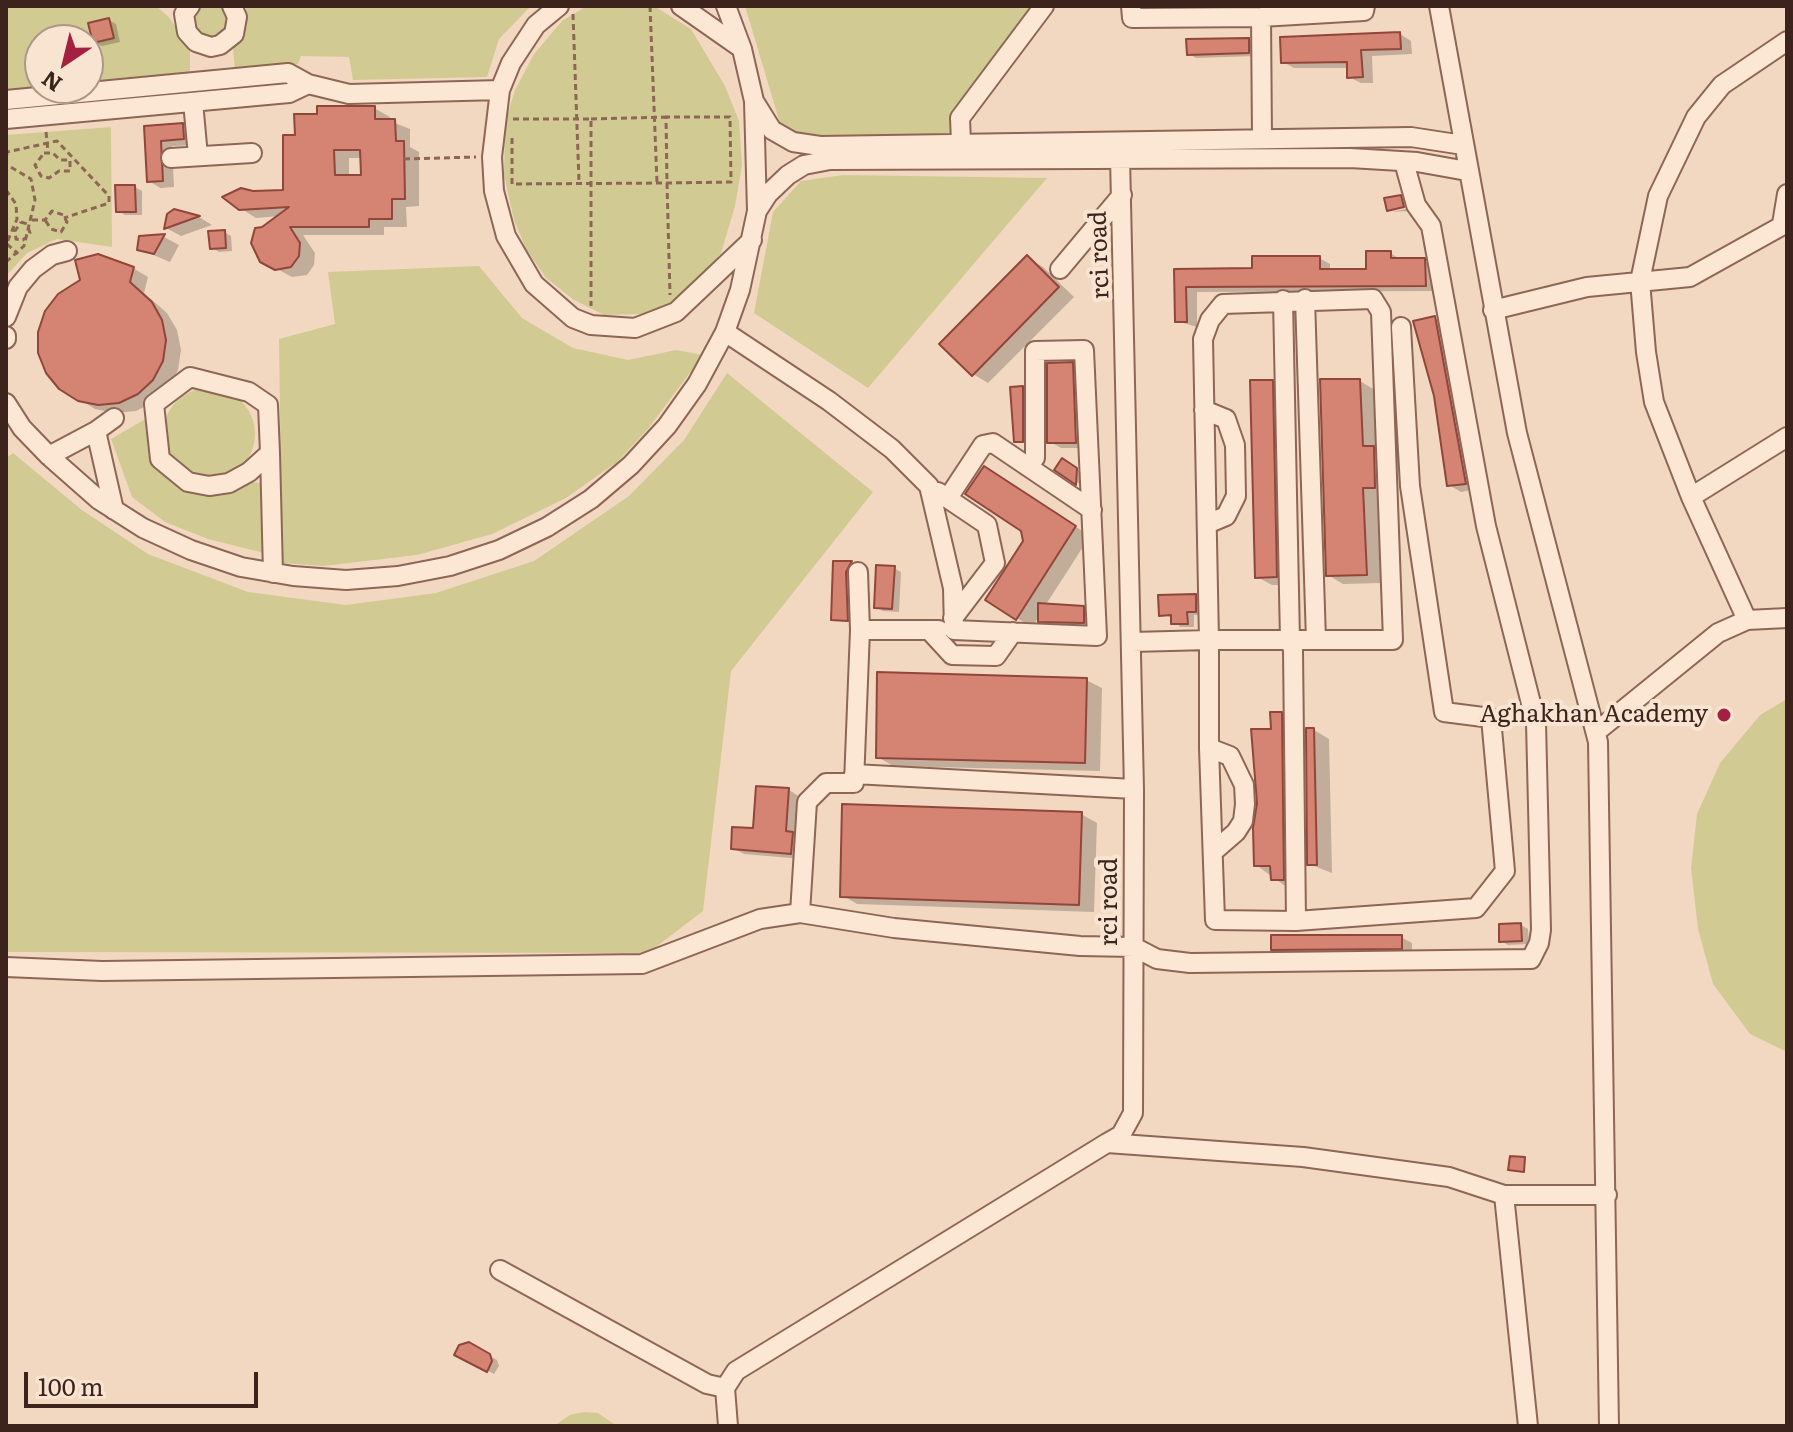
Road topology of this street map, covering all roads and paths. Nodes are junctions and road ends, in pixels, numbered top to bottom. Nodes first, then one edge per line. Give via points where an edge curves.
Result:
1 (232, 6) edge
2 (559, 6) edge
3 (572, 6) edge
4 (650, 6) edge
5 (681, 6) edge
6 (726, 6) edge
7 (1044, 6) edge
8 (1131, 6) edge
9 (1365, 6) edge
10 (1439, 6) edge
11 (183, 9) edge
12 (1261, 17) junction
13 (1787, 41) edge
14 (211, 46) junction
15 (742, 49) junction
16 (214, 80) junction
17 (308, 84) junction
18 (500, 90) junction
19 (6, 100) edge
20 (754, 101) junction
21 (193, 102) junction
22 (655, 117) junction
23 (666, 117) junction
24 (6, 119) edge
25 (576, 119) junction
26 (591, 119) junction
27 (1262, 138) junction
28 (961, 142) junction
29 (47, 143) junction
30 (1463, 145) junction
31 (48, 152) junction
32 (252, 153) dead end
33 (198, 156) junction
34 (492, 157) junction
35 (1120, 157) junction
36 (171, 158) dead end
37 (404, 159) dead end
38 (1410, 162) junction
39 (7, 165) edge
40 (1467, 171) junction
41 (579, 183) junction
42 (592, 183) junction
43 (657, 183) junction
44 (667, 183) junction
45 (6, 190) edge
46 (1787, 194) edge
47 (1122, 195) junction
48 (757, 211) junction
49 (64, 218) junction
50 (32, 220) junction
51 (45, 220) junction
52 (1785, 223) edge
53 (15, 231) junction
54 (30, 233) junction
55 (752, 240) junction
56 (6, 244) edge
57 (67, 251) dead end
58 (18, 254) junction
59 (6, 262) edge
60 (1060, 269) dead end
61 (1640, 281) junction
62 (1305, 299) junction
63 (1283, 300) junction
64 (1493, 310) junction
65 (670, 315) junction
66 (6, 317) edge
67 (591, 325) junction
68 (1401, 327) dead end
69 (725, 332) junction
70 (6, 403) edge
71 (1204, 410) junction
72 (114, 418) dead end
73 (22, 428) junction
74 (96, 431) junction
75 (1787, 437) edge
76 (6, 441) edge
77 (270, 453) junction
78 (49, 456) junction
79 (1027, 466) junction
80 (929, 486) junction
81 (1691, 497) junction
82 (948, 498) junction
83 (114, 510) junction
84 (1092, 510) junction
85 (1207, 524) junction
86 (858, 572) dead end
87 (273, 573) junction
88 (1787, 618) edge
89 (1747, 620) junction
90 (953, 624) junction
91 (860, 630) junction
92 (929, 630) junction
93 (1013, 632) junction
94 (1097, 636) junction
95 (1132, 639) junction
96 (1209, 640) junction
97 (1290, 640) junction
98 (1316, 640) junction
99 (1596, 732) junction
100 (1209, 748) junction
101 (854, 774) junction
102 (1134, 789) junction
103 (1213, 852) junction
104 (800, 913) junction
105 (1296, 921) junction
106 (1134, 947) junction
107 (6, 967) edge
108 (1107, 1143) junction
109 (1504, 1195) junction
110 (1607, 1195) junction
111 (500, 1270) dead end
112 (725, 1388) junction
113 (728, 1426) edge
114 (1528, 1426) edge
115 (1609, 1426) edge

1 - 14 street via 234,34
2 - 18 street via 536,25
3 - 25 path
4 - 22 path
5 - 15 street
6 - 15 street
7 - 28 street via 960,118
8 - 12 street via 1132,18
9 - 12 street via 1364,11
10 - 30 street
11 - 14 street via 187,32
12 - 27 street
13 - 61 street via 1722,85 1696,117 1658,196
14 - 16 street
15 - 20 street
16 - 17 street via 288,73
16 - 19 street
17 - 18 street via 349,94
17 - 21 street via 289,93
18 - 34 street
20 - 28 street via 772,130 793,142
20 - 48 street
21 - 24 street
21 - 33 street
22 - 23 path
22 - 26 path
22 - 43 path
23 - 44 path
23 - 44 path via 730,117 731,182
25 - 26 path
25 - 41 path
25 - 41 path via 513,119 512,184
26 - 42 path
27 - 28 street
27 - 30 street via 1411,137
29 - 31 path
29 - 39 path via 7,152
29 - 49 path via 57,141 109,196 109,203
30 - 40 street
31 - 31 path via 70,160 70,171 41,176 35,161
32 - 33 street
33 - 36 street
34 - 37 path
34 - 67 street via 506,236 525,270 573,318
35 - 38 street
35 - 47 street, rci road
35 - 48 street via 830,160 804,165 788,175
38 - 40 street
38 - 106 street via 1416,205 1431,226 1486,526 1536,723 1539,943 1531,959 1513,962 1190,963 1157,959
39 - 50 path via 34,185
40 - 64 street
41 - 42 path
42 - 43 path
42 - 67 path
43 - 44 path
44 - 65 path
45 - 53 path via 16,204
46 - 52 street
47 - 60 street
47 - 95 street, rci road
48 - 55 street
49 - 51 path via 52,211
49 - 51 path via 61,232
50 - 51 path
50 - 54 path
52 - 61 street via 1690,277
53 - 54 path via 16,239 23,240
53 - 54 path via 21,222
53 - 56 path
54 - 58 path
55 - 65 street
55 - 69 street
56 - 58 path
57 - 66 street via 33,269 18,287
58 - 59 path
61 - 64 street via 1587,287
61 - 81 street via 1654,402
62 - 63 street
62 - 98 street
62 - 98 street via 1373,299 1381,312 1393,640
63 - 71 street via 1223,304 1210,320 1203,339
63 - 97 street
64 - 99 street via 1517,433
65 - 67 street via 635,328
68 - 105 street via 1410,486 1444,712 1491,718 1505,871 1476,908
69 - 80 street via 829,401 892,449
69 - 87 street via 697,384 658,436 591,499 547,527 499,550 398,576 346,580
70 - 73 street
71 - 85 street
71 - 85 street via 1226,419 1235,445 1236,496 1226,516
72 - 74 street
73 - 76 street
73 - 78 street
74 - 78 street
74 - 83 street
75 - 81 street
77 - 77 street via 268,405 249,392 190,377 154,404 160,459 188,482 229,483
77 - 87 street
78 - 83 street
79 - 82 street via 993,443 983,445
79 - 84 street
79 - 84 street via 1035,458 1035,351 1084,350
80 - 82 street
80 - 90 street via 953,588
81 - 89 street
82 - 90 street via 987,525 995,563
83 - 87 street via 191,550
84 - 94 street
85 - 96 street
86 - 91 street
88 - 89 street
89 - 99 street via 1718,633
90 - 92 street
90 - 93 street
91 - 92 street
91 - 101 street
92 - 93 street via 952,655 996,656
93 - 94 street
94 - 95 street
95 - 96 street
95 - 102 street, rci road
96 - 97 street
96 - 100 street
97 - 98 street
97 - 105 street
99 - 110 street
100 - 103 street
100 - 103 street via 1230,756 1244,785 1245,804 1236,832
101 - 102 street
101 - 104 street via 854,783 826,783 807,802
102 - 106 street, rci road
103 - 105 street via 1215,920
104 - 106 street via 910,929
104 - 107 street via 760,919 642,964 102,971
106 - 108 street, rci road via 1133,1113 1121,1135
108 - 109 street via 1303,1157 1449,1177
108 - 112 street, rci road via 736,1371
109 - 110 street
109 - 114 street
110 - 115 street
111 - 112 street via 707,1384
112 - 113 street

